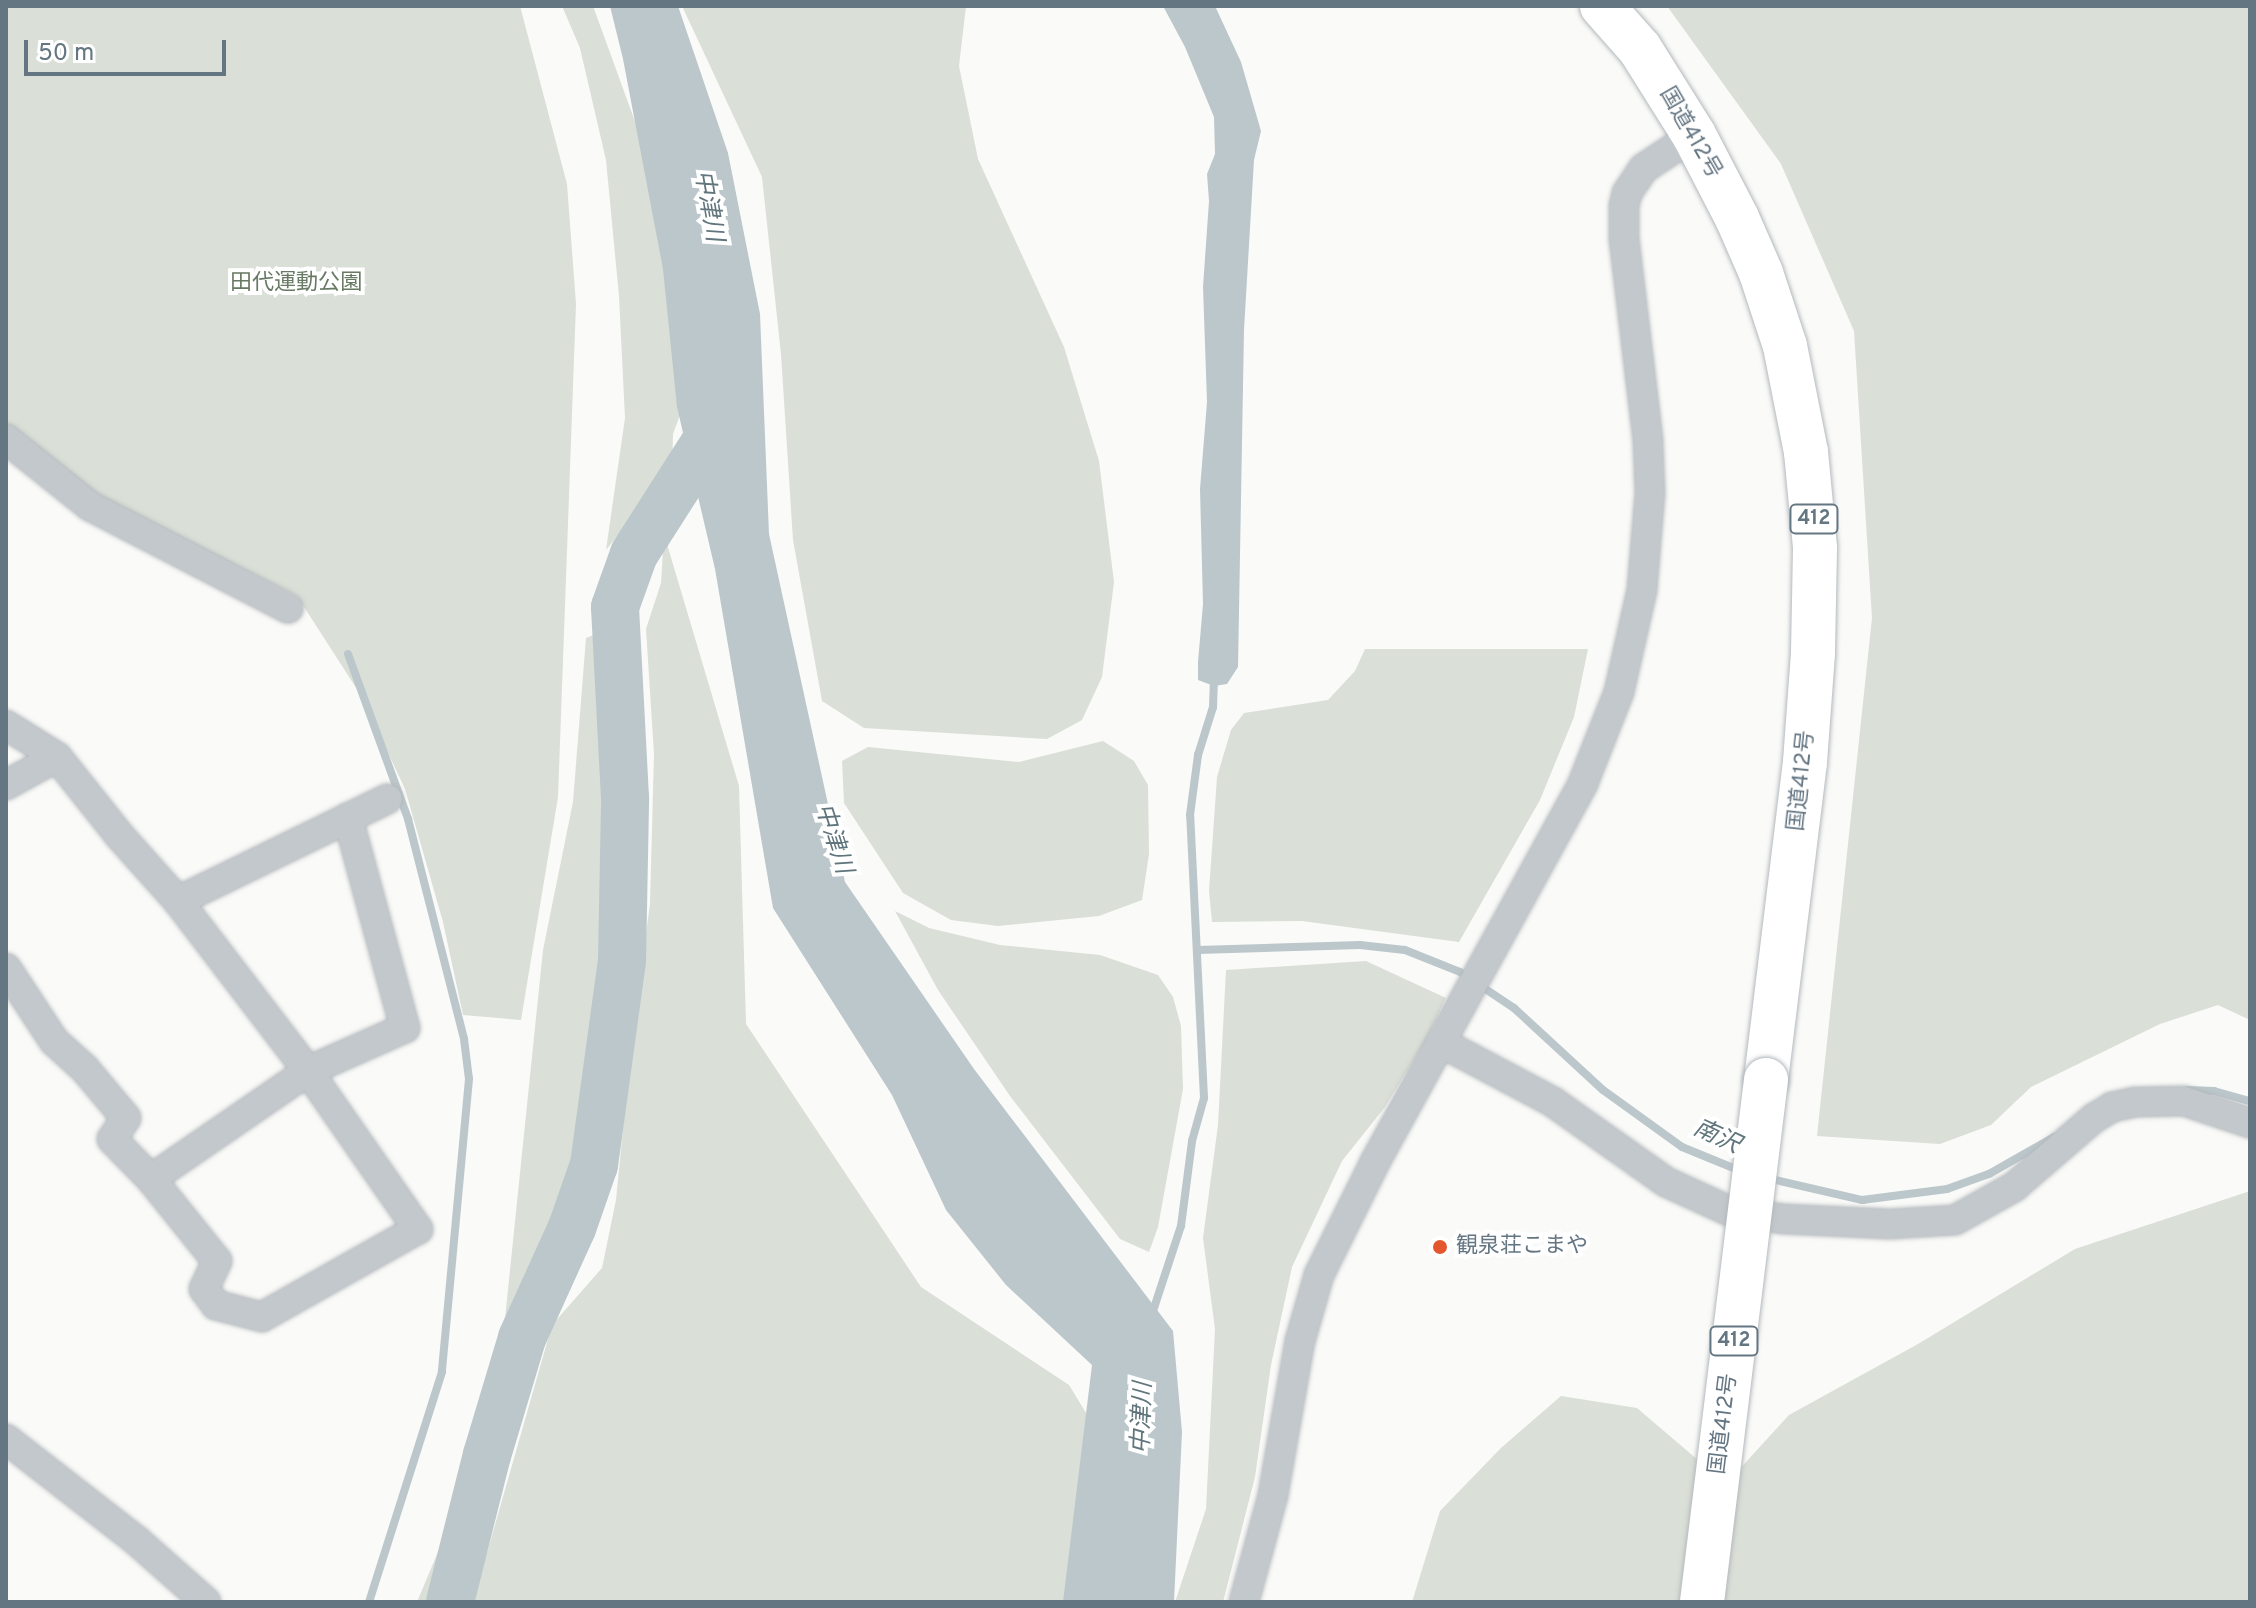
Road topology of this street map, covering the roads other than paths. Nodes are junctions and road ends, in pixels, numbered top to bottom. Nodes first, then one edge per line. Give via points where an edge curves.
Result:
1 (1602, 6) edge
2 (1694, 135) junction
3 (6, 439) edge
4 (288, 608) dead end
5 (6, 725) edge
6 (57, 757) junction
7 (6, 785) edge
8 (387, 799) dead end
9 (348, 818) junction
10 (178, 901) junction
11 (6, 968) edge
12 (1447, 1032) junction
13 (308, 1071) junction
14 (2250, 1123) edge
15 (151, 1179) junction
16 (6, 1439) edge
17 (206, 1602) edge
18 (1244, 1602) edge
19 (1702, 1602) edge

1 - 2 highway, 国道412号 / 412 via 1640,49
2 - 12 street via 1644,168 1624,206 1650,479 1646,563 1626,670 1595,759
2 - 19 highway, 国道412号 / 412, bridge via 1771,300 1796,392 1813,513 1813,653 1805,762
3 - 4 street via 90,506
5 - 6 street
6 - 7 street
6 - 10 street
8 - 9 street
9 - 10 street
9 - 13 street via 405,1028
10 - 13 street
11 - 15 street via 54,1041 126,1118 112,1139
12 - 14 street via 1666,1182 1729,1211 1784,1219 1890,1224 1955,1220 2014,1187 2094,1118 2135,1102 2184,1101
12 - 18 street via 1316,1283 1300,1341 1273,1495
13 - 15 street
13 - 15 street via 418,1229 262,1317 216,1305 204,1289 217,1261
16 - 17 street

